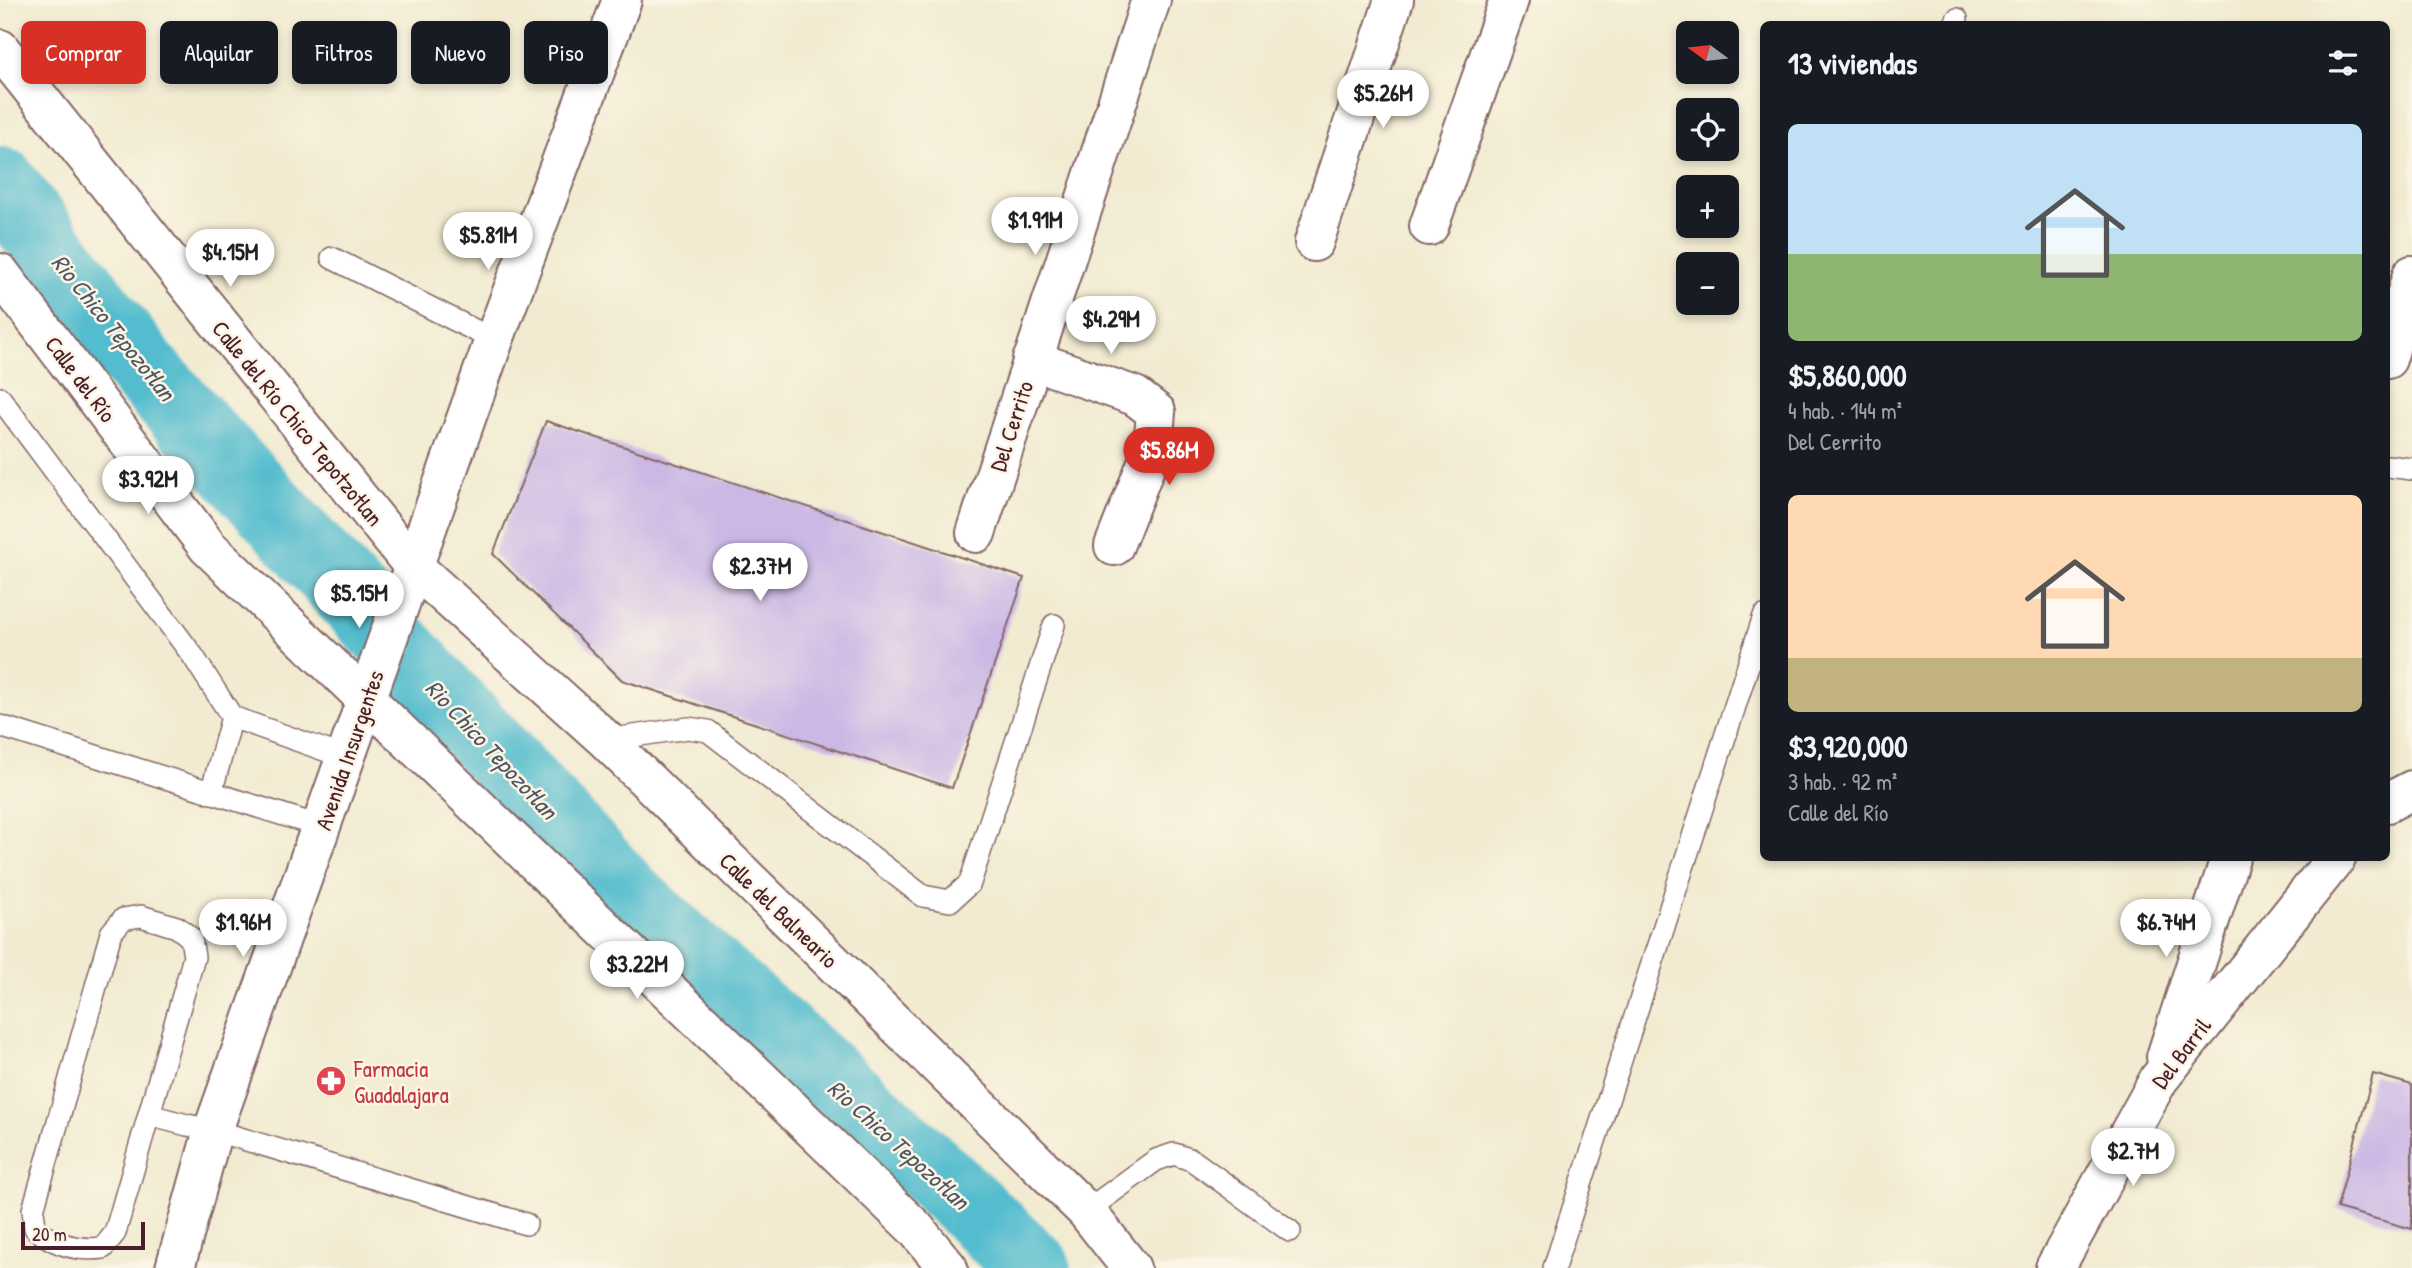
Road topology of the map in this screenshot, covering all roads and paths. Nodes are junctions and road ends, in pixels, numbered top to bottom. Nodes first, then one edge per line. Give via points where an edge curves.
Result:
1 (622, 0) edge
2 (1151, 0) edge
3 (1394, 0) edge
4 (1509, 0) edge
5 (0, 49) edge
6 (1429, 226) dead end
7 (1314, 242) dead end
8 (332, 258) dead end
9 (0, 273) edge
10 (2412, 275) edge
11 (494, 340) junction
12 (2390, 349) edge
13 (1032, 360) junction
14 (0, 398) edge
15 (2390, 466) edge
16 (2412, 469) edge
17 (976, 533) dead end
18 (1114, 546) dead end
19 (413, 566) junction
20 (1054, 625) dead end
21 (1760, 629) edge
22 (371, 685) junction
23 (232, 717) junction
24 (0, 726) edge
25 (606, 740) junction
26 (347, 758) junction
27 (2412, 790) edge
28 (211, 793) junction
29 (2390, 801) edge
30 (322, 827) junction
31 (2229, 861) edge
32 (2334, 861) edge
33 (2159, 1079) junction
34 (149, 1115) junction
35 (213, 1130) junction
36 (1086, 1211) junction
37 (526, 1224) dead end
38 (1290, 1231) dead end
39 (175, 1268) edge
40 (948, 1268) edge
41 (1131, 1268) edge
42 (1554, 1268) edge
43 (2055, 1268) edge

1 - 11 street, Avenida Insurgentes
2 - 13 street, Del Cerrito
3 - 7 street
4 - 6 street
5 - 19 street, Calle del Río Chico Tepotzotlan
8 - 11 lane
9 - 22 street, Calle del Río via 208,547
10 - 12 street
11 - 19 street, Avenida Insurgentes
13 - 17 street, Del Cerrito
13 - 18 street via 1135,396 1156,412 1153,448
14 - 23 lane via 193,656
15 - 16 lane
19 - 22 street, Avenida Insurgentes
19 - 25 street, Calle del Balneario
20 - 25 lane via 970,883 950,901 923,896 708,732 688,728
21 - 42 lane
22 - 26 street, Avenida Insurgentes
22 - 40 street, Calle del Río via 915,1228
23 - 26 lane
23 - 28 lane
24 - 28 lane
25 - 36 street, Calle del Balneario
26 - 30 street, Avenida Insurgentes
27 - 29 street
28 - 30 lane
30 - 35 street, Avenida Insurgentes
31 - 33 street
32 - 33 street, Del Barril
33 - 43 street, Del Barril
34 - 34 lane via 194,957 191,938 177,927 141,916 123,919 111,933 33,1210 35,1228 61,1244 84,1250 103,1248 115,1233
34 - 35 lane
35 - 37 lane
35 - 39 street, Avenida Insurgentes
36 - 38 lane via 1156,1160 1174,1154 1192,1160
36 - 41 street, Calle del Balneario

